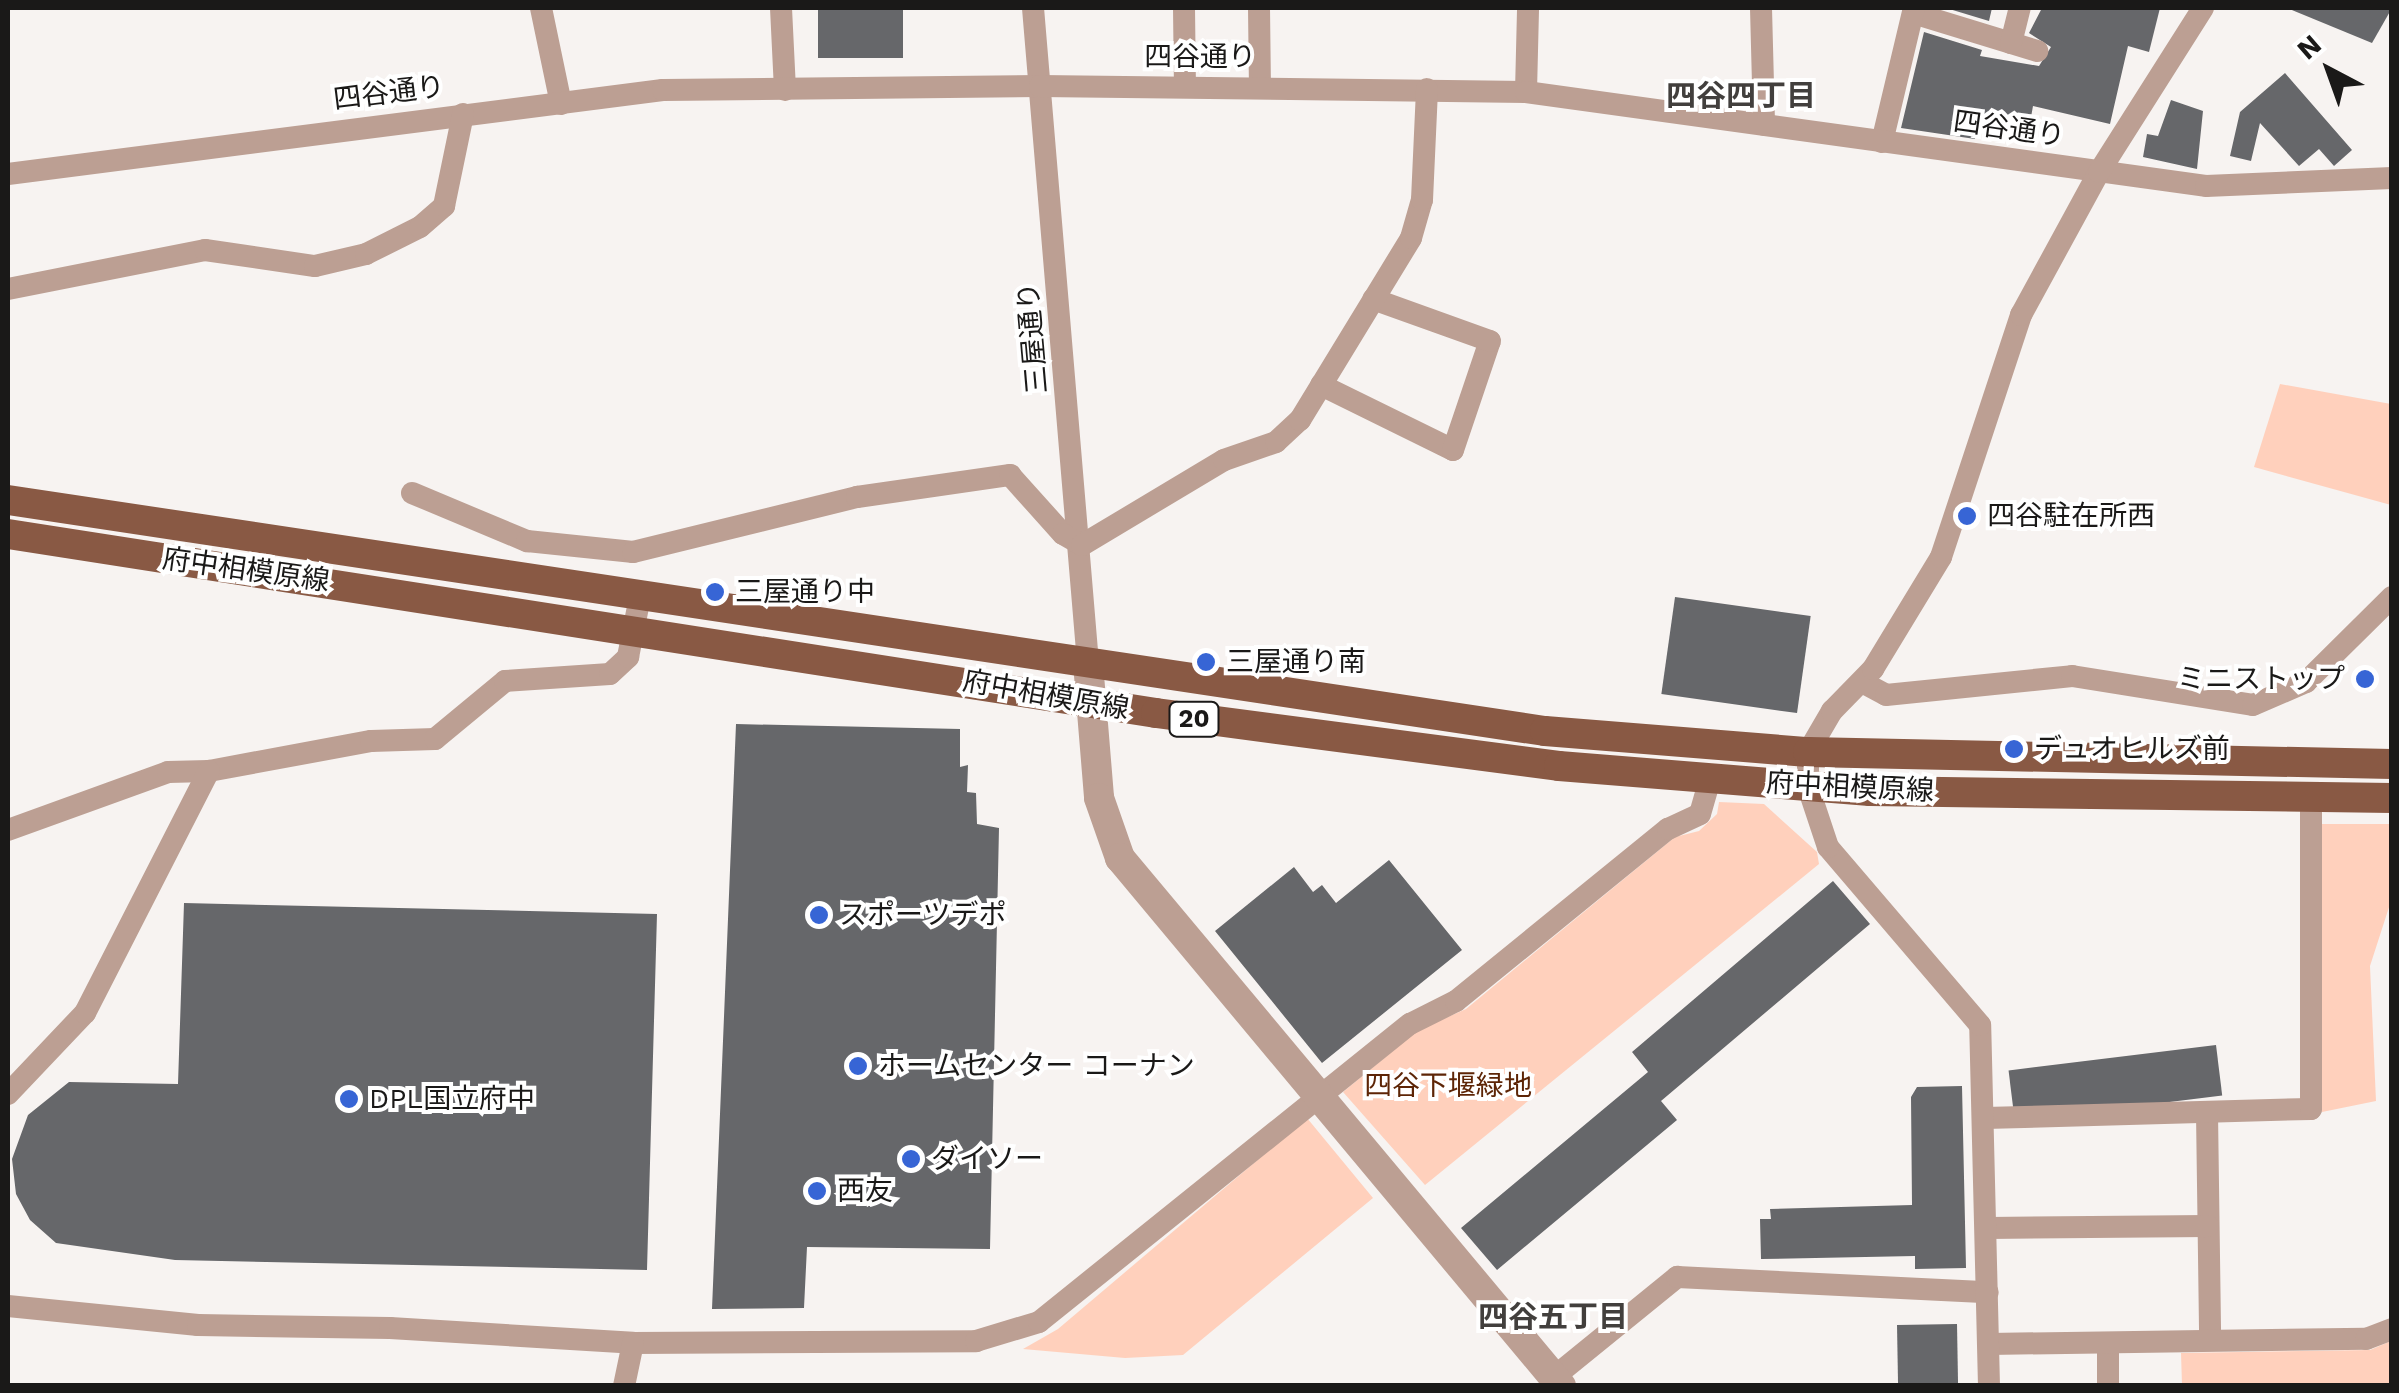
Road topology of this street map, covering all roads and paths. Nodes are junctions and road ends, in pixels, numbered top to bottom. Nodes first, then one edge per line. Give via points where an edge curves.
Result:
1 (541, 8) edge
2 (780, 8) edge
3 (1033, 8) edge
4 (1184, 8) edge
5 (1258, 8) edge
6 (1528, 8) edge
7 (1762, 8) edge
8 (2020, 8) edge
9 (2203, 8) edge
10 (1914, 10) edge
11 (2011, 43) junction
12 (2037, 51) dead end
13 (1040, 86) junction
14 (1185, 87) junction
15 (1260, 87) junction
16 (1427, 89) junction
17 (785, 90) junction
18 (1526, 92) junction
19 (561, 104) junction
20 (463, 114) junction
21 (1764, 125) junction
22 (1882, 142) junction
23 (2099, 172) junction
24 (8, 174) edge
25 (2392, 178) edge
26 (8, 289) edge
27 (1374, 299) junction
28 (1321, 386) junction
29 (412, 493) dead end
30 (8, 500) edge
31 (8, 534) edge
32 (1082, 545) junction
33 (640, 597) junction
34 (2392, 597) edge
35 (633, 628) junction
36 (1088, 663) junction
37 (1862, 682) junction
38 (1093, 704) junction
39 (1808, 752) junction
40 (2211, 760) junction
41 (2392, 764) edge
42 (209, 771) junction
43 (1710, 779) junction
44 (1808, 786) junction
45 (2211, 792) junction
46 (2311, 798) junction
47 (2392, 798) edge
48 (8, 830) edge
49 (8, 1094) edge
50 (1320, 1095) junction
51 (2207, 1114) junction
52 (1984, 1118) junction
53 (2208, 1226) junction
54 (1988, 1228) junction
55 (1988, 1292) junction
56 (8, 1306) edge
57 (2392, 1328) edge
58 (2210, 1340) junction
59 (634, 1343) junction
60 (2108, 1343) junction
61 (1988, 1344) junction
62 (1557, 1381) edge
63 (624, 1386) edge
64 (1990, 1386) edge
65 (2108, 1386) edge

1 - 19 street
2 - 17 street
3 - 13 street, 三屋通り
4 - 14 street
5 - 15 street
6 - 18 street
7 - 21 street
8 - 11 street
9 - 23 street
10 - 11 street
10 - 22 street
11 - 12 street
13 - 14 street, 四谷通り
13 - 17 street, 四谷通り
13 - 32 street, 三屋通り
14 - 15 street, 四谷通り
15 - 16 street, 四谷通り
16 - 18 street, 四谷通り
16 - 27 street via 1422,200 1411,238
17 - 19 street, 四谷通り via 663,90
18 - 21 street, 四谷通り
19 - 20 street, 四谷通り
20 - 24 street, 四谷通り
20 - 26 street via 444,206 420,227 366,254 314,266 205,250
21 - 22 street, 四谷通り
22 - 23 street, 四谷通り
23 - 25 street, 四谷通り via 2206,186
23 - 37 street via 2020,315 1941,557
27 - 28 street
27 - 28 street via 1490,340 1453,450
28 - 32 street via 1276,442 1224,460
29 - 32 street via 527,541 633,552 857,497 1010,475 1063,534
30 - 33 main road, 府中相模原線 / 20
31 - 35 main road, 府中相模原線 / 20
32 - 36 street, 三屋通り
33 - 35 street
33 - 36 main road, 府中相模原線 / 20
34 - 37 street via 2306,682 2253,705 2072,676 1886,695
35 - 38 main road, 府中相模原線 / 20
35 - 42 street via 628,657 610,674 505,681 436,739 372,741
36 - 38 street
36 - 39 main road, 府中相模原線 / 20 via 1545,731
37 - 39 street via 1832,711
38 - 43 main road, 府中相模原線 / 20 via 1469,756
38 - 50 street via 1099,798 1111,842
39 - 40 main road, 府中相模原線 / 20
39 - 44 street
40 - 41 main road, 府中相模原線 / 20
40 - 45 main road
42 - 48 street via 138,780
42 - 49 street via 86,1014
43 - 44 main road, 府中相模原線 / 20
43 - 50 street via 1700,814 1668,828 1456,1001 1410,1024
44 - 45 main road, 府中相模原線 / 20
44 - 52 street via 1828,848 1980,1025
45 - 46 main road, 府中相模原線 / 20
46 - 47 main road, 府中相模原線 / 20
46 - 51 street via 2310,1109
50 - 59 street via 1038,1322 976,1342
50 - 62 street
51 - 52 street
51 - 53 street
52 - 54 street
53 - 54 street
53 - 58 street
54 - 55 street
55 - 61 street
55 - 62 street via 1676,1277
56 - 59 street via 210,1326 390,1328
57 - 58 street via 2366,1339
58 - 60 street
59 - 63 street
60 - 61 street
60 - 65 street
61 - 64 street

